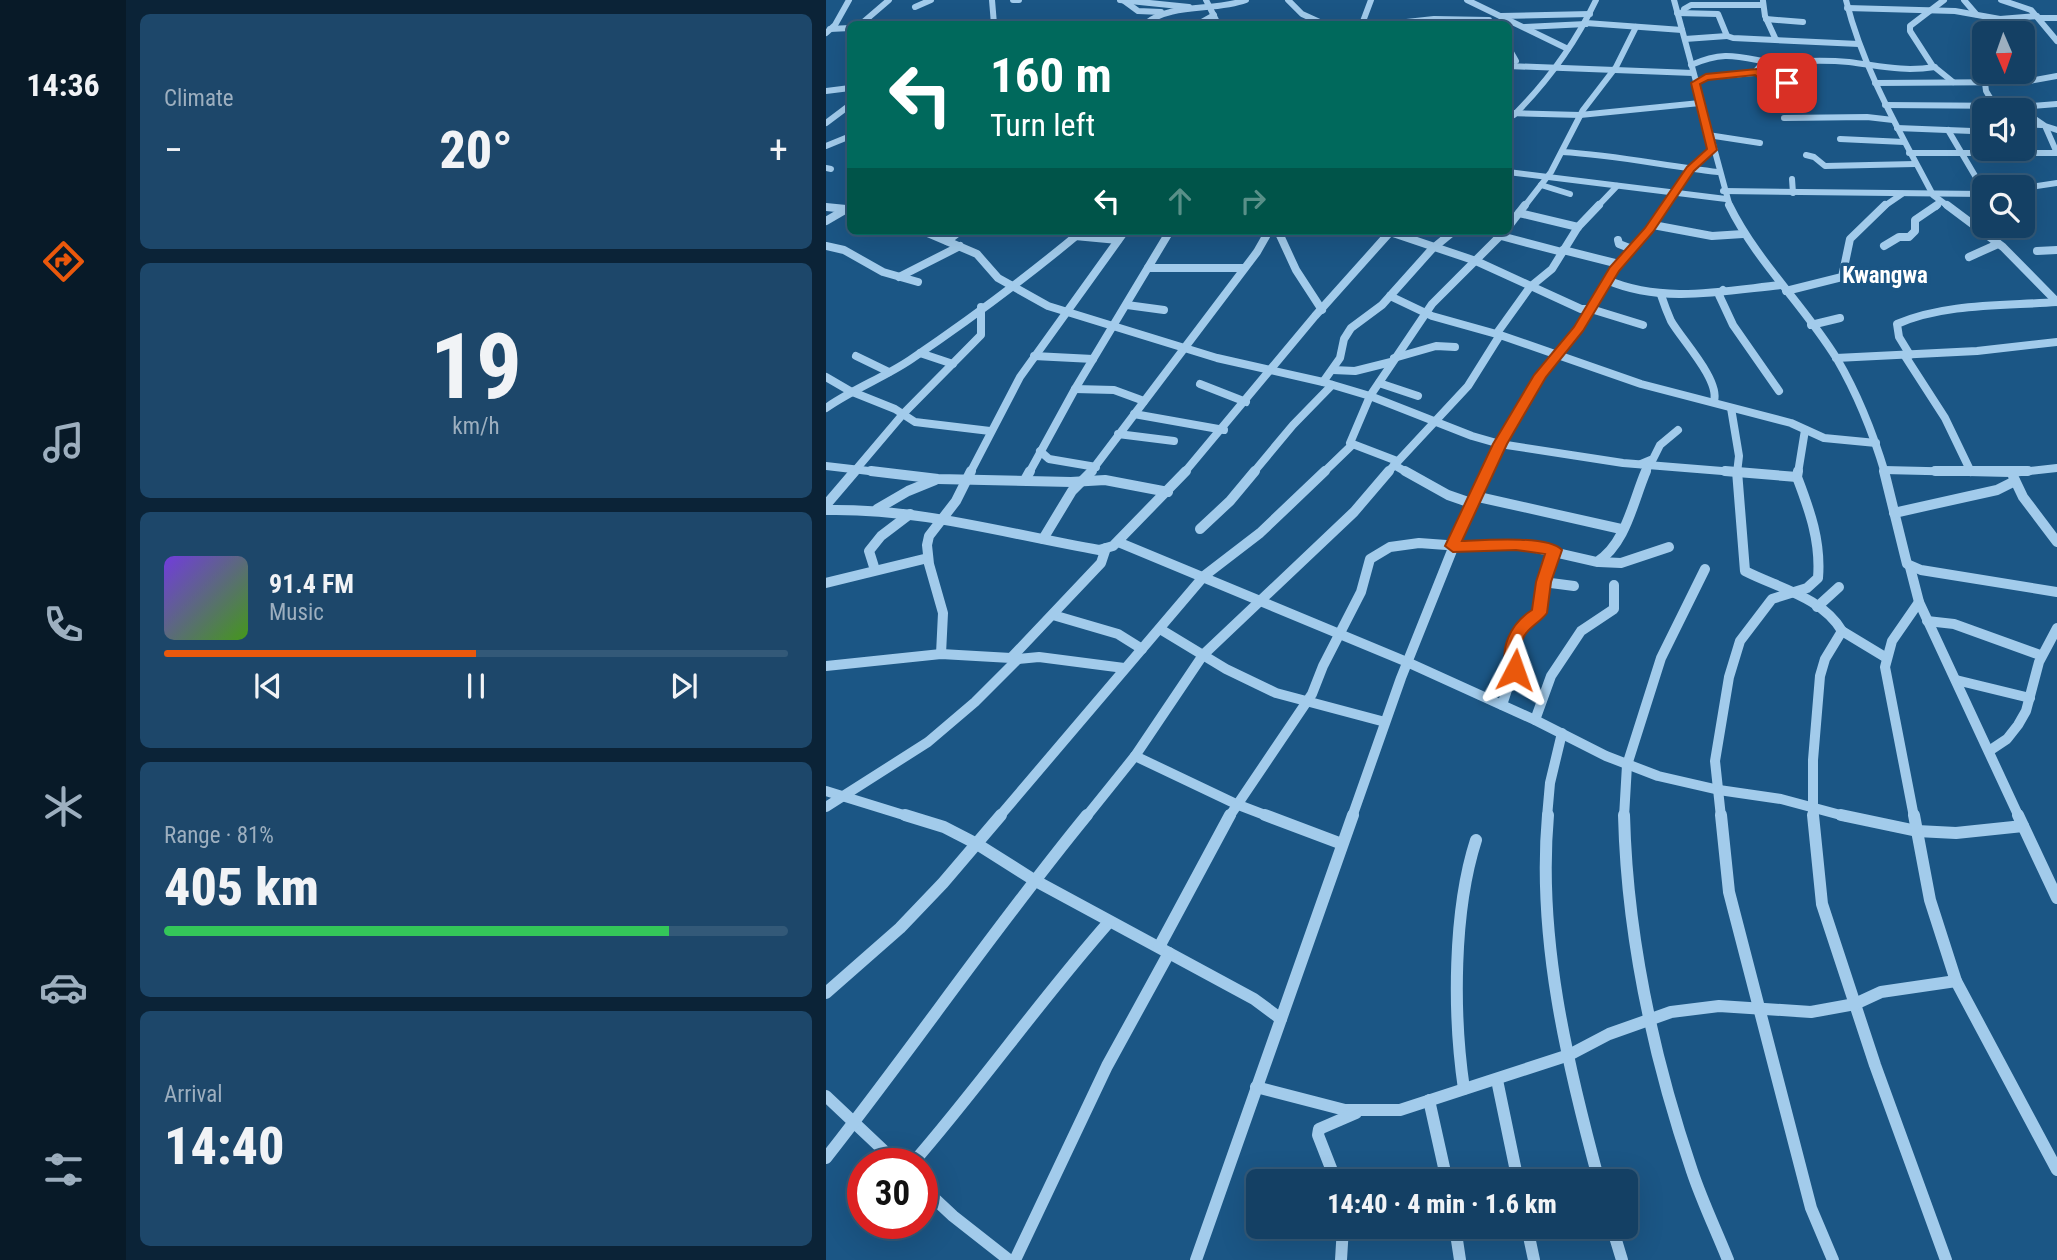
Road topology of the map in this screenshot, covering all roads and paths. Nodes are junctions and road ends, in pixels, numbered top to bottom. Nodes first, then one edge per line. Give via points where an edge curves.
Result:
1 (849, 0) edge
2 (876, 0) edge
3 (931, 0) edge
4 (992, 0) edge
5 (1019, 0) edge
6 (1122, 0) edge
7 (1206, 0) edge
8 (1246, 0) edge
9 (1288, 0) edge
10 (1371, 0) edge
11 (1467, 0) edge
12 (1596, 0) edge
13 (1674, 0) edge
14 (1944, 0) edge
15 (1964, 0) edge
16 (2001, 0) edge
17 (888, 1) edge
18 (1013, 1) edge
19 (1762, 2) edge
20 (1713, 4) junction
21 (1847, 4) edge
22 (2036, 4) dead end
23 (1483, 5) junction
24 (915, 7) dead end
25 (1207, 9) junction
26 (2032, 10) junction
27 (1931, 11) junction
28 (1180, 13) junction
29 (1680, 13) junction
30 (1716, 13) junction
31 (1590, 14) junction
32 (1976, 14) junction
33 (1214, 15) junction
34 (1500, 16) junction
35 (1766, 19) junction
36 (2039, 19) junction
37 (865, 21) edge
38 (993, 21) edge
39 (1148, 21) edge
40 (1203, 21) edge
41 (1217, 21) edge
42 (1318, 21) edge
43 (1363, 21) edge
44 (1417, 21) edge
45 (1457, 21) edge
46 (1491, 21) edge
47 (1510, 21) edge
48 (1512, 22) edge
49 (1802, 22) dead end
50 (1586, 24) junction
51 (2054, 25) edge
52 (1521, 27) junction
53 (1636, 27) junction
54 (847, 28) edge
55 (828, 30) edge
56 (1684, 35) junction
57 (1727, 36) junction
58 (1774, 37) junction
59 (1758, 40) junction
60 (2057, 41) edge
61 (1859, 44) junction
62 (1567, 49) junction
63 (1512, 54) edge
64 (1748, 57) junction
65 (1516, 61) dead end
66 (1769, 63) junction
67 (1868, 65) junction
68 (1512, 66) edge
69 (1555, 67) junction
70 (1935, 68) junction
71 (1692, 69) junction
72 (1613, 70) junction
73 (1758, 70) junction
74 (2057, 76) edge
75 (2035, 81) edge
76 (1953, 82) junction
77 (1695, 83) junction
78 (1805, 83) dead end
79 (1875, 83) junction
80 (1972, 83) edge
81 (847, 88) edge
82 (826, 91) edge
83 (1700, 103) junction
84 (2057, 104) edge
85 (1885, 105) junction
86 (2035, 105) edge
87 (1972, 106) edge
88 (847, 107) edge
89 (1512, 114) edge
90 (1580, 115) junction
91 (2035, 117) edge
92 (1784, 118) dead end
93 (1893, 120) junction
94 (826, 122) edge
95 (2035, 126) edge
96 (2044, 127) junction
97 (1897, 128) junction
98 (1948, 130) junction
99 (1972, 130) edge
100 (2057, 130) edge
101 (1708, 135) junction
102 (847, 137) edge
103 (1840, 139) dead end
104 (1904, 142) junction
105 (1760, 143) dead end
106 (826, 146) edge
107 (1712, 150) junction
108 (1562, 152) junction
109 (2035, 152) edge
110 (1909, 153) junction
111 (1972, 153) edge
112 (2057, 153) edge
113 (1963, 154) junction
114 (1806, 155) dead end
115 (1915, 164) junction
116 (1691, 169) junction
117 (1512, 172) edge
118 (1718, 172) junction
119 (1975, 175) edge
120 (1548, 176) junction
121 (1792, 179) dead end
122 (2057, 183) edge
123 (1541, 184) junction
124 (1617, 186) junction
125 (2035, 186) edge
126 (1793, 193) junction
127 (1972, 193) edge
128 (1570, 194) dead end
129 (1902, 194) junction
130 (1675, 195) junction
131 (1725, 195) junction
132 (1933, 195) junction
133 (1940, 201) junction
134 (826, 207) edge
135 (847, 209) edge
136 (847, 210) edge
137 (1512, 214) edge
138 (1518, 215) junction
139 (826, 221) edge
140 (1512, 222) edge
141 (1653, 225) junction
142 (1578, 227) junction
143 (1744, 234) junction
144 (933, 235) edge
145 (955, 235) edge
146 (1078, 235) edge
147 (1086, 235) edge
148 (1122, 235) edge
149 (1168, 235) edge
150 (1266, 235) edge
151 (1280, 235) edge
152 (1387, 235) edge
153 (1399, 235) edge
154 (1449, 235) edge
155 (1502, 235) edge
156 (1507, 235) edge
157 (826, 238) edge
158 (1118, 240) junction
159 (1618, 240) dead end
160 (947, 241) junction
161 (1998, 244) junction
162 (826, 246) edge
163 (836, 246) junction
164 (960, 246) junction
165 (1884, 246) dead end
166 (1434, 247) junction
167 (1632, 249) junction
168 (2057, 250) edge
169 (1563, 251) junction
170 (2036, 251) dead end
171 (1969, 257) dead end
172 (1476, 261) junction
173 (1619, 264) junction
174 (1148, 268) junction
175 (1244, 268) junction
176 (899, 277) junction
177 (1607, 280) junction
178 (919, 282) dead end
179 (1010, 286) junction
180 (1530, 287) junction
181 (1783, 288) junction
182 (2057, 289) edge
183 (1723, 290) junction
184 (2048, 291) junction
185 (1661, 295) junction
186 (1390, 296) junction
187 (1127, 305) junction
188 (981, 307) junction
189 (1591, 309) junction
190 (1164, 310) dead end
191 (1322, 310) junction
192 (1066, 312) junction
193 (1428, 313) junction
194 (1840, 318) dead end
195 (1643, 325) dead end
196 (1811, 325) junction
197 (1113, 327) junction
198 (1499, 334) junction
199 (2057, 342) edge
200 (1455, 347) dead end
201 (1186, 348) junction
202 (920, 353) junction
203 (856, 356) dead end
204 (1034, 356) junction
205 (1557, 356) junction
206 (1907, 356) junction
207 (1836, 358) junction
208 (1093, 359) junction
209 (1393, 360) junction
210 (953, 365) junction
211 (1333, 370) junction
212 (889, 372) junction
213 (1272, 372) junction
214 (826, 377) edge
215 (1379, 383) junction
216 (1200, 384) dead end
217 (1327, 384) junction
218 (1075, 389) junction
219 (850, 391) junction
220 (1779, 391) dead end
221 (1370, 396) junction
222 (1418, 397) dead end
223 (1144, 401) junction
224 (1246, 401) junction
225 (1714, 401) junction
226 (826, 408) edge
227 (1731, 408) junction
228 (903, 414) junction
229 (1133, 414) junction
230 (1434, 422) junction
231 (1224, 430) junction
232 (1678, 430) dead end
233 (1805, 430) junction
234 (990, 431) junction
235 (1118, 434) junction
236 (1174, 441) dead end
237 (1876, 443) junction
238 (1500, 444) junction
239 (1352, 445) junction
240 (1040, 451) junction
241 (1395, 463) junction
242 (1644, 465) junction
243 (826, 466) edge
244 (1096, 467) junction
245 (2057, 468) edge
246 (1884, 470) junction
247 (853, 471) junction
248 (1737, 471) junction
249 (1971, 472) junction
250 (1797, 477) junction
251 (2013, 477) junction
252 (938, 479) junction
253 (967, 479) junction
254 (1025, 480) junction
255 (1081, 481) junction
256 (1168, 492) junction
257 (1473, 500) junction
258 (826, 508) edge
259 (876, 509) junction
260 (1894, 513) junction
261 (910, 514) junction
262 (943, 520) junction
263 (1200, 529) dead end
264 (1621, 529) junction
265 (1044, 539) junction
266 (1118, 542) junction
267 (2057, 542) edge
268 (1453, 546) junction
269 (1669, 547) dead end
270 (1106, 548) junction
271 (1554, 550) junction
272 (928, 558) junction
273 (1597, 562) junction
274 (1910, 568) junction
275 (1705, 569) dead end
276 (875, 570) junction
277 (1204, 576) junction
278 (1543, 582) junction
279 (826, 583) edge
280 (1614, 584) dead end
281 (1574, 586) dead end
282 (1839, 587) dead end
283 (1790, 592) junction
284 (2057, 592) edge
285 (1260, 602) junction
286 (1919, 602) junction
287 (1817, 607) junction
288 (1053, 615) junction
289 (1927, 621) junction
290 (2057, 628) edge
291 (1160, 629) junction
292 (1842, 631) junction
293 (1340, 634) junction
294 (1142, 649) junction
295 (941, 653) junction
296 (1203, 655) junction
297 (2040, 655) junction
298 (1885, 657) junction
299 (1014, 658) junction
300 (1407, 662) junction
301 (826, 666) edge
302 (1124, 668) junction
303 (1956, 680) junction
304 (2030, 698) junction
305 (1307, 702) junction
306 (1502, 705) junction
307 (1535, 720) junction
308 (1385, 722) junction
309 (1562, 733) junction
310 (1989, 751) junction
311 (1135, 756) junction
312 (1627, 765) junction
313 (1719, 790) junction
314 (826, 791) edge
315 (845, 795) junction
316 (1236, 804) junction
317 (1811, 806) junction
318 (826, 807) edge
319 (2022, 826) junction
320 (1917, 831) junction
321 (1476, 840) dead end
322 (977, 844) junction
323 (1342, 844) junction
324 (1034, 880) junction
325 (2057, 898) edge
326 (1110, 922) junction
327 (1164, 950) junction
328 (1956, 981) junction
329 (826, 993) edge
330 (1855, 1004) junction
331 (1759, 1009) junction
332 (1281, 1019) junction
333 (1648, 1020) junction
334 (1569, 1055) junction
335 (1497, 1080) junction
336 (1256, 1087) junction
337 (1464, 1088) junction
338 (826, 1096) edge
339 (1429, 1100) junction
340 (1356, 1113) junction
341 (855, 1122) junction
342 (882, 1148) edge
343 (926, 1148) edge
344 (826, 1157) edge
345 (1331, 1169) edge
346 (1444, 1169) edge
347 (1516, 1169) edge
348 (1596, 1169) edge
349 (2057, 1170) edge
350 (938, 1201) edge
351 (1342, 1239) edge
352 (1457, 1239) edge
353 (1530, 1239) edge
354 (1616, 1239) edge
355 (1009, 1260) edge
356 (1015, 1260) edge
357 (1196, 1260) edge
358 (1340, 1260) edge
359 (1460, 1260) edge
360 (1534, 1260) edge
361 (1622, 1260) edge
362 (1728, 1260) edge
363 (1833, 1260) edge
364 (1946, 1260) edge

1 - 55 street
2 - 17 street
3 - 24 street
4 - 38 street
5 - 18 street
6 - 25 street
6 - 28 street via 1141,12
7 - 25 street
8 - 25 street
9 - 42 street
10 - 43 street
11 - 23 street
12 - 31 street
13 - 29 street
14 - 27 street
15 - 32 street
16 - 26 street
17 - 37 street
19 - 20 street
19 - 35 street
20 - 29 street via 1688,5
20 - 30 street
21 - 27 street
21 - 61 street
22 - 26 street
23 - 34 street
23 - 46 street
25 - 28 street
25 - 33 street
26 - 36 street
27 - 32 street
27 - 70 street via 1910,26 1910,31
28 - 39 street
29 - 30 street
29 - 56 street
30 - 57 street
31 - 34 street
31 - 50 street
32 - 36 street
33 - 40 street
33 - 41 street
34 - 47 street
35 - 49 street
35 - 58 street
36 - 51 street
44 - 45 street
48 - 52 street
50 - 52 street
50 - 53 street
50 - 62 street
51 - 60 street
52 - 62 street
53 - 56 street
53 - 72 street
54 - 55 street
56 - 57 street
56 - 71 street
57 - 59 street
58 - 59 street
58 - 61 street
59 - 64 street via 1743,48
61 - 67 street
62 - 69 street
63 - 65 street
64 - 66 street
64 - 71 street via 1714,56
64 - 73 street
66 - 67 street
66 - 73 street
67 - 70 street via 1909,71
67 - 79 street
68 - 69 street
69 - 72 street
69 - 89 street via 1539,90
70 - 76 street
71 - 72 street
71 - 77 street
72 - 90 street
73 - 77 street via 1706,77
73 - 78 street via 1768,81
74 - 75 street
76 - 79 street
76 - 80 street
77 - 83 street
79 - 85 street
81 - 82 street
83 - 90 street
83 - 101 street
84 - 86 street
85 - 87 street
85 - 93 street
88 - 94 street
89 - 90 street
90 - 108 street
91 - 96 street
92 - 93 street
93 - 97 street
95 - 96 street
96 - 100 street
96 - 112 street
97 - 98 street
97 - 104 street
98 - 99 street
98 - 113 street
101 - 105 street
101 - 107 street
102 - 106 street
103 - 104 street
104 - 110 street
107 - 116 street
107 - 118 street
108 - 116 street via 1614,155
108 - 120 street
109 - 112 street
110 - 113 street
110 - 115 street
111 - 113 street
113 - 119 street
114 - 115 street via 1825,166
115 - 132 street
116 - 118 street
116 - 130 street
117 - 120 street
118 - 131 street
120 - 123 street
120 - 124 street
121 - 126 street
122 - 125 street
123 - 128 street
123 - 138 street
124 - 130 street
124 - 142 street
126 - 129 street
126 - 131 street
127 - 132 street
129 - 132 street
129 - 181 street via 1848,242 1842,278
130 - 131 street
130 - 141 street
131 - 143 street
132 - 133 street
133 - 161 street
133 - 165 street via 1915,220 1912,235
134 - 135 street
136 - 139 street
137 - 138 street
138 - 140 street
138 - 142 street
141 - 143 street via 1712,236
141 - 167 street
142 - 169 street
143 - 181 street
144 - 160 street
145 - 160 street
146 - 179 street
147 - 158 street
148 - 158 street
149 - 174 street
150 - 175 street
151 - 191 street
152 - 191 street
153 - 166 street
154 - 166 street
155 - 172 street
156 - 169 street
157 - 163 street
158 - 192 street
159 - 167 street
160 - 164 street
161 - 171 street
161 - 184 street
162 - 163 street
163 - 176 street
164 - 176 street
164 - 179 street via 976,254
166 - 172 street
166 - 186 street
167 - 173 street
168 - 170 street
169 - 173 street
169 - 180 street via 1552,269
172 - 180 street
172 - 193 street
173 - 177 street
174 - 175 street
174 - 187 street
175 - 201 street
176 - 178 street
177 - 185 street via 1636,292
177 - 189 street
179 - 188 street
179 - 192 street
180 - 189 street
180 - 198 street
181 - 183 street
181 - 196 street
182 - 184 street
183 - 185 street
183 - 220 street via 1718,295 1733,325
184 - 206 street via 2057,302 1900,321 1896,330
185 - 225 street via 1667,313 1709,376
186 - 193 street
186 - 211 street via 1348,332
187 - 190 street
187 - 197 street
188 - 202 street
188 - 210 street via 982,332
189 - 195 street
189 - 205 street
191 - 213 street
192 - 197 street
192 - 204 street
193 - 198 street
193 - 209 street
194 - 196 street
196 - 207 street
197 - 201 street
197 - 208 street
198 - 205 street
198 - 230 street via 1480,372
199 - 206 street
200 - 209 street via 1436,346
201 - 213 street
201 - 223 street
202 - 210 street
202 - 212 street
203 - 212 street
204 - 208 street
204 - 234 street
205 - 225 street via 1641,384
205 - 238 street via 1530,390
206 - 207 street
206 - 249 street via 1954,433
207 - 237 street
208 - 218 street
209 - 211 street via 1355,371
209 - 215 street
210 - 228 street
211 - 217 street
212 - 219 street
213 - 217 street
213 - 224 street
214 - 219 street
215 - 221 street
215 - 222 street
216 - 224 street
217 - 221 street
217 - 263 street via 1230,501
218 - 223 street via 1114,390
218 - 240 street
219 - 226 street
219 - 228 street
221 - 230 street
221 - 239 street via 1350,439
223 - 229 street
224 - 231 street
225 - 227 street
227 - 233 street
227 - 248 street
228 - 234 street via 925,424
228 - 247 street
229 - 231 street
229 - 235 street
230 - 238 street
230 - 241 street
231 - 256 street
232 - 242 street
233 - 237 street via 1835,440
233 - 250 street
234 - 253 street
235 - 236 street
235 - 244 street
237 - 246 street
238 - 242 street
238 - 257 street
239 - 241 street
239 - 277 street via 1260,533
240 - 244 street via 1049,458
240 - 254 street
241 - 257 street via 1448,495
241 - 285 street via 1349,517
242 - 248 street
242 - 264 street
243 - 247 street
244 - 255 street
245 - 251 street
246 - 249 street
246 - 260 street
247 - 252 street
247 - 258 street
248 - 250 street
248 - 283 street via 1745,571
249 - 251 street
250 - 283 street via 1820,555 1814,584
251 - 260 street via 1997,490
251 - 267 street
252 - 253 street
252 - 259 street
253 - 254 street
253 - 262 street
254 - 255 street
255 - 256 street via 1105,480
255 - 265 street
256 - 266 street
257 - 264 street
257 - 268 street
258 - 259 street
259 - 261 street
260 - 274 street
261 - 262 street
261 - 276 street via 873,543 869,551
262 - 265 street
262 - 272 street via 926,542
264 - 273 street via 1608,555
265 - 270 street
266 - 270 street
266 - 277 street
268 - 271 street
268 - 293 street via 1411,541 1373,556
268 - 300 street
269 - 273 street via 1621,563
270 - 288 street via 1101,564
271 - 273 street
271 - 278 street
272 - 276 street
272 - 295 street via 943,614
274 - 284 street
274 - 286 street
275 - 312 street via 1666,642
276 - 279 street
277 - 285 street
277 - 291 street
278 - 281 street
278 - 306 street via 1539,613 1526,622 1513,645 1516,663
280 - 307 street via 1614,609 1581,631 1551,676
282 - 287 street
283 - 287 street
283 - 313 street via 1765,606 1735,653 1716,752
285 - 293 street
285 - 296 street
286 - 289 street
286 - 298 street
287 - 292 street via 1838,622
288 - 294 street via 1118,634
288 - 299 street
289 - 297 street via 1954,624
289 - 303 street
290 - 297 street
291 - 294 street
291 - 296 street
292 - 298 street
292 - 317 street via 1821,671
293 - 300 street
293 - 305 street
294 - 302 street
295 - 299 street
295 - 301 street
296 - 305 street via 1264,688
296 - 311 street
297 - 304 street
298 - 320 street
299 - 302 street
299 - 315 street via 975,702 928,742
300 - 306 street
300 - 308 street
302 - 322 street
303 - 304 street
303 - 310 street
304 - 310 street via 2018,730
305 - 308 street
305 - 316 street
306 - 307 street
307 - 309 street
308 - 323 street
309 - 312 street
309 - 334 street via 1550,783 1546,875 1552,951
310 - 319 street
311 - 316 street
311 - 324 street
312 - 313 street
312 - 333 street via 1626,859
313 - 317 street
313 - 331 street via 1730,892
314 - 315 street
315 - 318 street
315 - 322 street via 944,827
316 - 323 street
316 - 327 street
317 - 320 street
317 - 330 street via 1822,904
319 - 320 street via 1956,833
319 - 325 street
320 - 328 street via 1930,900
321 - 337 street via 1464,872 1459,912 1459,1048
322 - 324 street
322 - 329 street via 900,928
323 - 332 street
324 - 326 street
324 - 341 street
326 - 327 street
326 - 343 street via 1077,957
327 - 332 street via 1254,999
327 - 356 street
328 - 330 street via 1881,992
328 - 349 street
330 - 331 street via 1811,1012
330 - 364 street
331 - 333 street via 1696,1007
331 - 363 street via 1811,1208
332 - 336 street
333 - 334 street
333 - 362 street via 1692,1171
334 - 335 street
334 - 348 street
335 - 337 street
335 - 347 street
336 - 340 street
336 - 357 street
337 - 339 street
338 - 341 street
339 - 340 street via 1400,1110
339 - 346 street
340 - 345 street via 1318,1129
341 - 342 street
341 - 344 street
350 - 355 street
351 - 358 street
352 - 359 street
353 - 360 street
354 - 361 street

